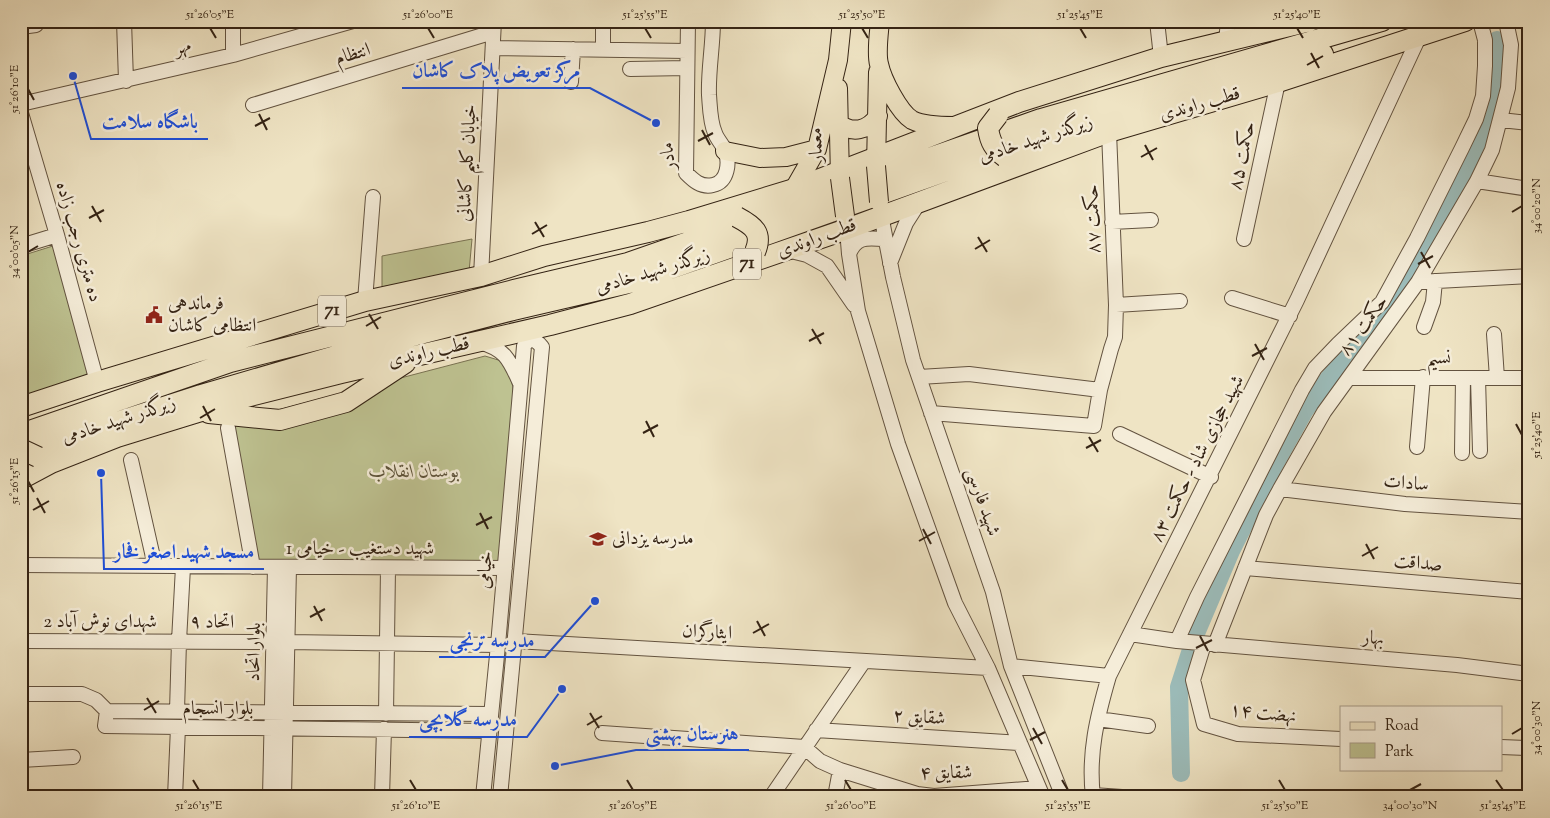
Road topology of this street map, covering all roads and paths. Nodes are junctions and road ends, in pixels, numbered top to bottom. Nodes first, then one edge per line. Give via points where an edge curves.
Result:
1 (36, 21) edge
2 (124, 21) edge
3 (233, 21) edge
4 (352, 21) edge
5 (603, 21) edge
6 (688, 21) edge
7 (714, 21) edge
8 (842, 21) edge
9 (880, 21) edge
10 (1157, 21) edge
11 (1228, 21) edge
12 (1310, 21) edge
13 (1382, 21) edge
14 (1465, 21) edge
15 (1480, 21) edge
16 (1506, 21) edge
17 (21, 27) edge
18 (494, 27) edge
19 (1419, 37) junction
20 (1226, 42) junction
21 (1395, 44) junction
22 (493, 48) junction
23 (572, 49) junction
24 (603, 49) junction
25 (688, 51) junction
26 (233, 55) junction
27 (1161, 57) junction
28 (838, 60) junction
29 (878, 63) junction
30 (687, 68) junction
31 (630, 69) dead end
32 (126, 81) junction
33 (571, 82) dead end
34 (1278, 82) junction
35 (686, 92) junction
36 (709, 93) junction
37 (1019, 102) junction
38 (21, 104) edge
39 (253, 105) dead end
40 (21, 113) edge
41 (878, 116) junction
42 (1501, 120) junction
43 (838, 123) junction
44 (1529, 123) edge
45 (955, 126) junction
46 (1109, 132) junction
47 (817, 149) junction
48 (725, 151) junction
49 (876, 162) junction
50 (839, 174) junction
51 (1477, 181) junction
52 (1529, 188) edge
53 (794, 189) junction
54 (373, 197) dead end
55 (921, 201) junction
56 (880, 209) junction
57 (1151, 220) dead end
58 (846, 222) junction
59 (1112, 222) junction
60 (648, 232) junction
61 (57, 235) junction
62 (885, 239) junction
63 (1244, 239) dead end
64 (599, 244) junction
65 (21, 246) edge
66 (786, 250) junction
67 (849, 254) junction
68 (890, 263) junction
69 (735, 268) junction
70 (481, 276) junction
71 (1529, 276) edge
72 (1435, 281) junction
73 (1418, 282) junction
74 (1232, 298) dead end
75 (1180, 300) dead end
76 (365, 301) junction
77 (1116, 305) junction
78 (858, 311) junction
79 (1290, 316) junction
80 (550, 325) junction
81 (1424, 327) dead end
82 (1494, 334) dead end
83 (478, 342) junction
84 (416, 356) junction
85 (230, 362) junction
86 (918, 377) junction
87 (1423, 377) junction
88 (1349, 378) junction
89 (1463, 378) junction
90 (1478, 378) junction
91 (1497, 378) junction
92 (1529, 378) edge
93 (254, 379) junction
94 (97, 382) junction
95 (520, 384) junction
96 (1100, 390) junction
97 (21, 407) edge
98 (199, 412) junction
99 (931, 413) junction
100 (228, 428) dead end
101 (21, 434) edge
102 (1120, 434) dead end
103 (1417, 448) dead end
104 (1480, 451) dead end
105 (1462, 453) dead end
106 (33, 456) edge
107 (131, 460) dead end
108 (1211, 477) junction
109 (21, 478) edge
110 (1280, 489) junction
111 (1529, 512) edge
112 (21, 566) edge
113 (155, 566) junction
114 (183, 567) junction
115 (253, 567) junction
116 (282, 567) junction
117 (388, 568) junction
118 (505, 568) junction
119 (1245, 568) junction
120 (1529, 592) edge
121 (1130, 634) junction
122 (21, 641) edge
123 (178, 641) junction
124 (515, 641) junction
125 (1177, 641) junction
126 (281, 642) junction
127 (388, 644) junction
128 (1209, 644) junction
129 (498, 645) junction
130 (864, 661) junction
131 (1011, 666) junction
132 (988, 668) junction
133 (1529, 674) edge
134 (1110, 676) junction
135 (21, 694) edge
136 (107, 711) junction
137 (177, 711) junction
138 (386, 714) junction
139 (484, 714) junction
140 (1098, 719) junction
141 (278, 721) junction
142 (1148, 726) dead end
143 (178, 727) junction
144 (384, 729) junction
145 (816, 730) junction
146 (483, 731) junction
147 (602, 733) dead end
148 (1340, 739) edge
149 (1020, 743) junction
150 (804, 747) junction
151 (1502, 748) edge
152 (1529, 748) edge
153 (72, 757) dead end
154 (21, 760) edge
155 (840, 770) junction
156 (1041, 792) edge
157 (918, 795) edge
158 (1093, 796) edge
159 (175, 797) edge
160 (270, 797) edge
161 (284, 797) edge
162 (382, 797) edge
163 (483, 797) edge
164 (500, 797) edge
165 (771, 797) edge
166 (835, 797) edge
167 (1063, 797) edge
168 (1122, 797) edge

1 - 17 street via 36,26
2 - 32 street
3 - 26 street
4 - 26 street, مهر
5 - 24 street
6 - 25 street, مادر
7 - 36 street, مادر
8 - 28 main road, معمار
9 - 29 main road
10 - 27 street
11 - 20 street
12 - 20 highway, 71
13 - 85 highway, زیرگذر شهید خادمی via 1041,119 628,263
14 - 19 highway, قطب راوندی / 71
15 - 125 street via 1485,40 1483,96 1462,148 1382,302 1332,350 1302,390
16 - 42 street, حکمت ۸۱ via 1511,45 1510,66
18 - 22 street, خیابان کلیم کاشانی
18 - 39 street, انتظام
19 - 21 highway, قطب راوندی / 71
19 - 79 street, شهید حجازی شاد - حکمت ۸۳
20 - 27 highway, 71
21 - 34 highway, قطب راوندی / 71
21 - 93 highway, زیرگذر شهید خادمی via 1364,43 1326,53 1042,137 633,282 410,336
22 - 23 street
22 - 70 street, خیابان کلیم کاشانی
23 - 24 street
23 - 33 street
24 - 25 street
25 - 30 street, مادر
26 - 32 street, مهر
27 - 37 highway, 71
28 - 43 main road, معمار
28 - 47 main road, معمار
29 - 41 main road
29 - 45 main road via 902,112 913,120 930,125
30 - 31 street
30 - 35 street, مادر
32 - 38 street, مهر
34 - 46 highway, قطب راوندی / 71
34 - 63 street, حکمت ۸۵
35 - 36 street
35 - 48 street, مادر via 686,173 705,186 714,185 724,178 728,168
36 - 48 street, مادر via 715,133
37 - 45 highway, 71
37 - 46 highway, bridge via 998,115 988,128 996,151 1005,158 1084,133
40 - 61 street, ده متری رجب زاده
41 - 43 main road via 871,125 860,130 850,130
41 - 49 main road
42 - 44 street
42 - 51 street, حکمت ۸۱ via 1492,150
43 - 50 main road, معمار
45 - 49 highway, 71
46 - 55 highway, قطب راوندی / 71
46 - 59 street, حکمت ۸۷
47 - 48 main road via 786,157 760,158
47 - 53 main road, معمار
49 - 50 highway, 71
49 - 56 main road, bridge
50 - 53 highway, 71
50 - 58 main road, معمار, bridge
51 - 52 street
51 - 73 street, حکمت ۸۱
53 - 60 highway, 71
54 - 76 street
55 - 56 highway, قطب راوندی / 71
55 - 68 street via 906,223
56 - 58 highway, قطب راوندی / 71
56 - 62 street, شهید فارسی
57 - 59 street
58 - 66 highway, قطب راوندی / 71
58 - 67 street
59 - 77 street, حکمت ۸۷
60 - 64 highway, 71
60 - 69 highway, bridge via 669,238 737,217 750,224 757,234 758,244 755,252
61 - 65 street
61 - 94 street, ده متری رجب زاده
62 - 67 street via 864,239
62 - 68 street, شهید فارسی
64 - 70 highway, 71 via 544,256
64 - 85 highway via 544,274 270,338
66 - 69 highway, قطب راوندی / 71
66 - 78 street via 807,255 827,266
67 - 78 street
68 - 86 street, شهید فارسی
69 - 80 highway, قطب راوندی / 71 via 630,304
70 - 76 highway, 71
71 - 72 street
72 - 73 street
72 - 81 street via 1433,302
73 - 88 street, حکمت ۸۱
74 - 79 street
75 - 77 street
76 - 94 highway, 71
77 - 96 street, حکمت ۸۷ via 1115,337
78 - 132 street via 898,444 942,569 955,603
79 - 108 street, شهید حجازی شاد - حکمت ۸۳
80 - 83 highway, قطب راوندی / 71
80 - 93 highway via 518,321 295,375
82 - 91 street
83 - 84 highway, قطب راوندی / 71
83 - 95 street via 494,346 503,353
84 - 98 highway, قطب راوندی / 71
84 - 98 highway via 374,384 245,416
85 - 101 highway, زیرگذر شهید خادمی
86 - 96 street via 969,374
86 - 99 street, شهید فارسی
87 - 88 street, نسیم
87 - 89 street, نسیم
87 - 103 street
88 - 110 street, حکمت ۸۱ via 1324,412
89 - 90 street, نسیم
89 - 105 street
90 - 91 street, نسیم
90 - 104 street
91 - 92 street, نسیم
93 - 106 highway, زیرگذر شهید خادمی via 201,394
94 - 97 highway, 71
95 - 118 street, خیامی
95 - 124 street, خیامی via 524,346 531,339 536,340 542,347
96 - 99 street, حکمت ۸۷ via 1094,426
98 - 106 highway, قطب راوندی / 71 via 117,437
99 - 131 street, شهید فارسی via 993,592
100 - 115 street
102 - 108 street
106 - 109 highway, قطب راوندی / 71
107 - 113 street
108 - 121 street, شهید حجازی شاد - حکمت ۸۳
110 - 111 street, سادات via 1405,504
110 - 119 street, حکمت ۸۱
112 - 113 street, شهید دستغیب - خیامی 1
113 - 114 street, شهید دستغیب - خیامی 1
114 - 115 street, شهید دستغیب - خیامی 1
114 - 123 street
115 - 116 street, شهید دستغیب - خیامی 1
116 - 117 street, شهید دستغیب - خیامی 1
116 - 126 street, بلوار اتحاد
117 - 118 street, شهید دستغیب - خیامی 1
117 - 127 street
118 - 129 street, خیامی
119 - 120 street, صداقت
119 - 128 street, حکمت ۸۱
121 - 125 street, بهار
121 - 134 street, شهید حجازی شاد - حکمت ۸۳
122 - 123 street, شهدای نوش آباد 2
123 - 126 street, اتحاد ۹
123 - 137 street
124 - 130 street, ایثارگران
124 - 164 street, خیامی
125 - 128 street, بهار
126 - 127 street, اتحاد ۹
126 - 141 street, بلوار اتحاد
127 - 129 street, اتحاد ۹
127 - 138 street
128 - 133 street, بهار via 1457,664
128 - 148 street, نهضت ۱۴ via 1193,680 1204,724 1238,734
129 - 139 street, خیامی
130 - 132 street, ایثارگران
130 - 145 street
131 - 134 street
131 - 167 street, شهید فارسی
132 - 149 street
134 - 140 street, شهید حجازی شاد - حکمت ۸۳
135 - 136 street via 82,694 96,700
136 - 137 street, بلوار انسجام
136 - 143 street, بلوار انسجام via 105,726
137 - 141 street, بلوار انسجام
138 - 139 street, بلوار انسجام
138 - 141 street, بلوار انسجام
139 - 146 street, خیامی
140 - 142 street
140 - 158 street, شهید حجازی شاد - حکمت ۸۳ via 1091,767
141 - 143 street, بلوار انسجام
141 - 144 street, بلوار انسجام
141 - 160 street, بلوار اتحاد
141 - 161 street, بلوار اتحاد
143 - 159 street
144 - 146 street, بلوار انسجام
144 - 162 street
145 - 149 street, شقایق ۲
145 - 150 street
146 - 163 street, خیامی
147 - 150 street
149 - 156 street
150 - 155 street, شقایق ۴ via 820,761
150 - 165 street
151 - 152 street
153 - 154 street
155 - 157 street, شقایق ۴
155 - 166 street
156 - 157 street, شقایق ۴
158 - 168 street

